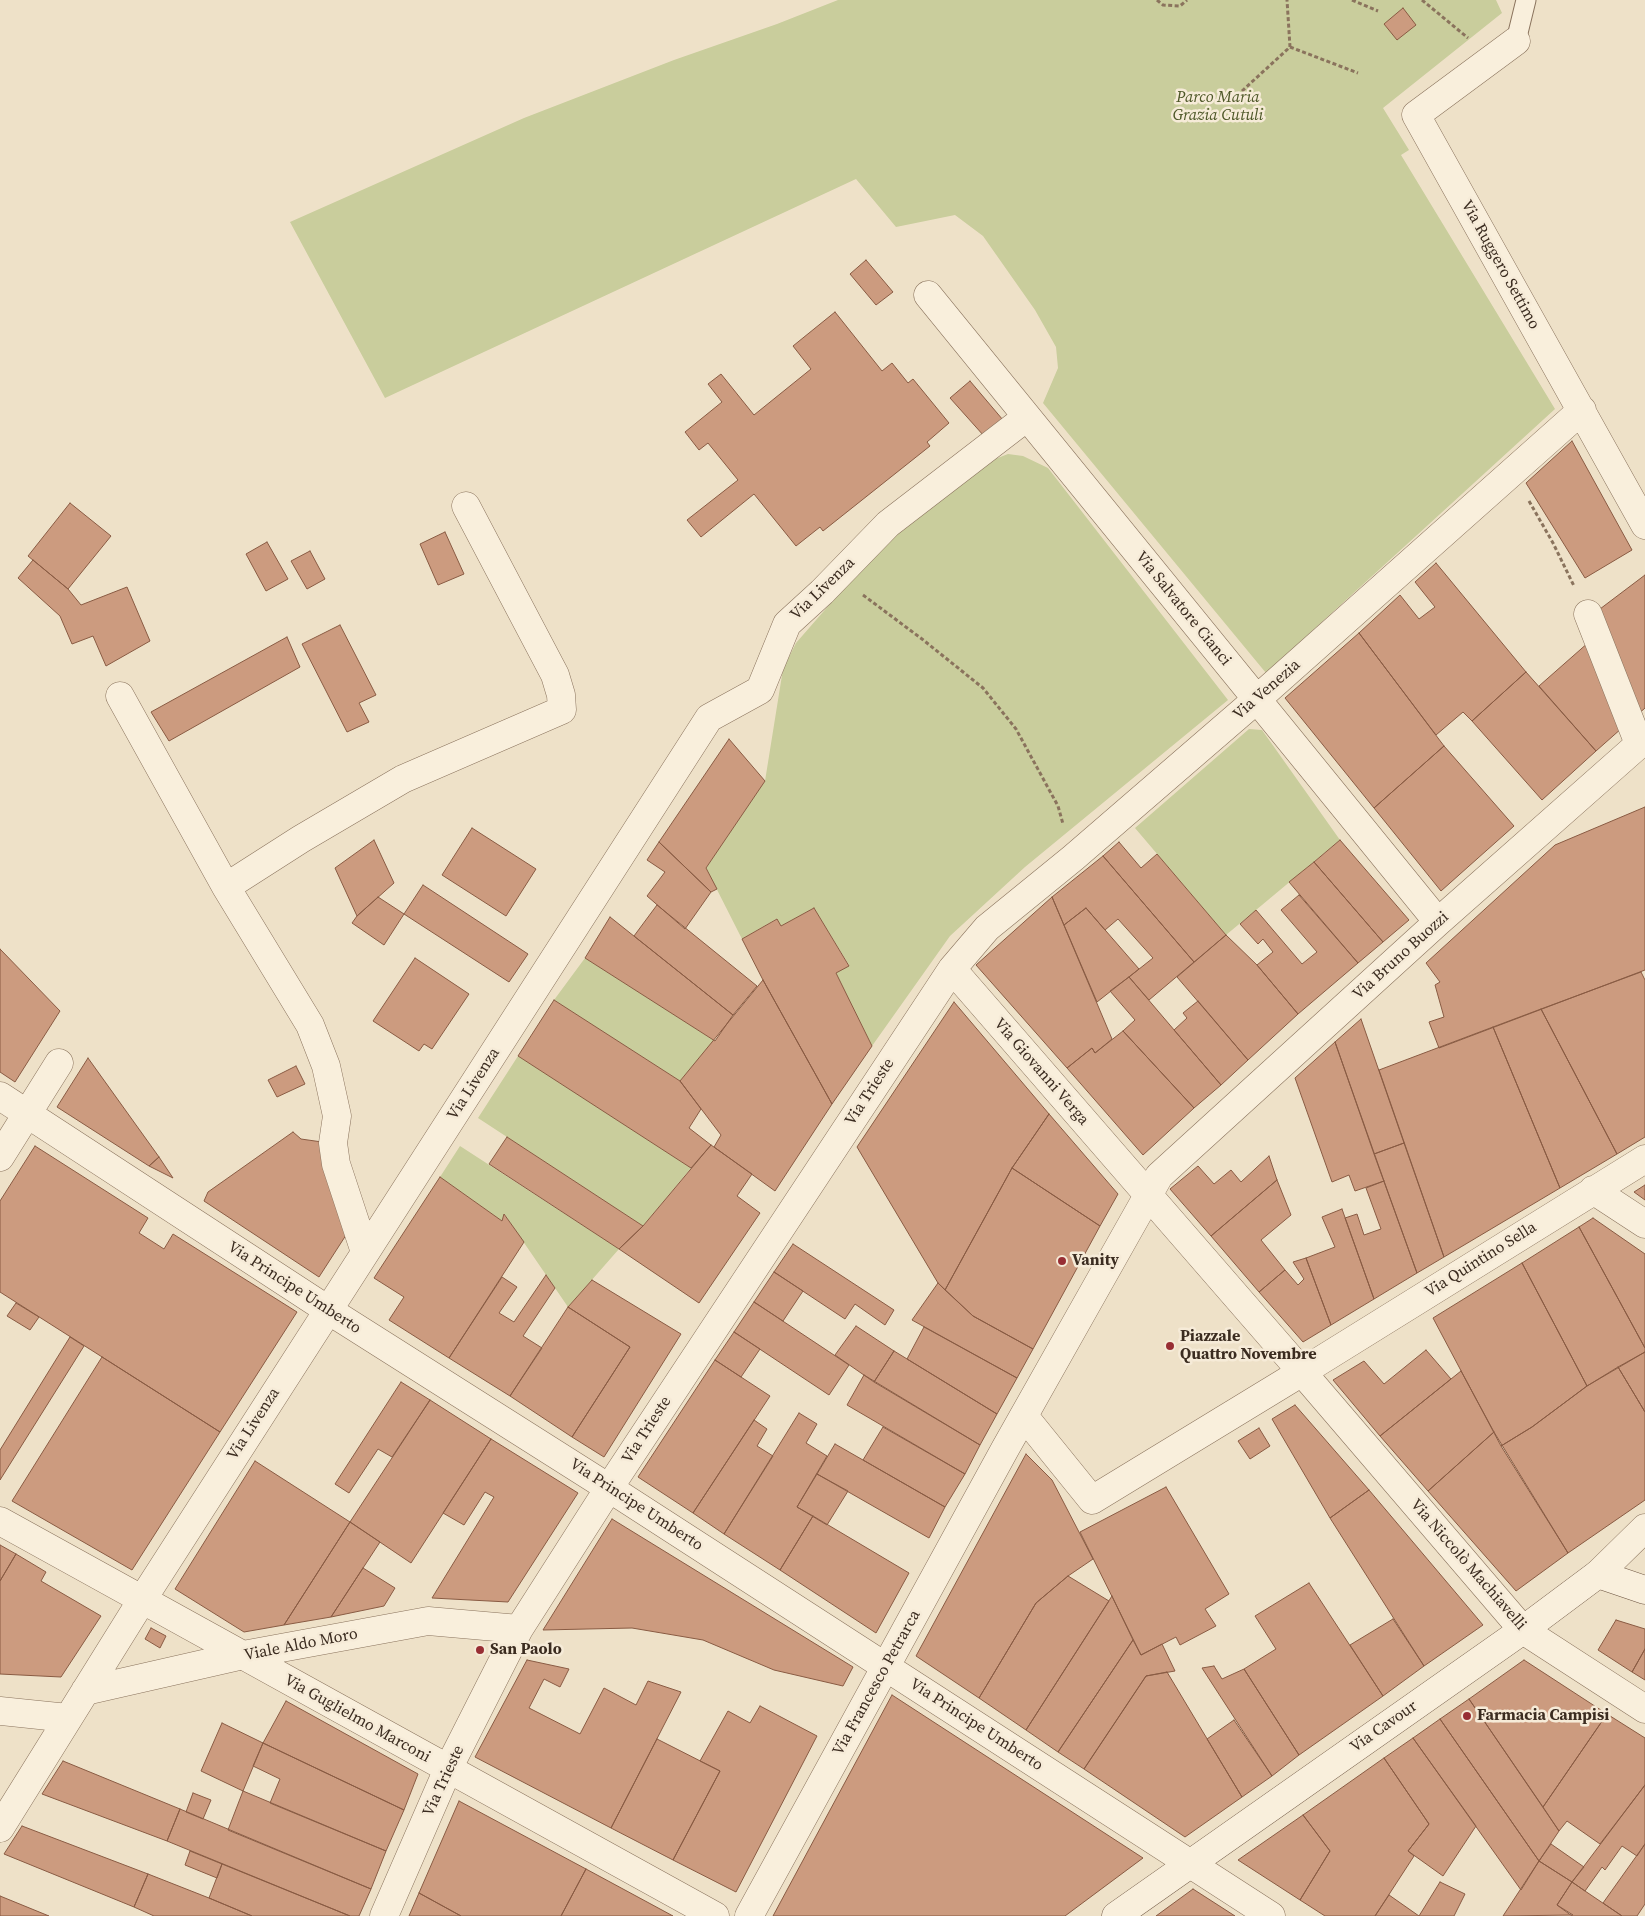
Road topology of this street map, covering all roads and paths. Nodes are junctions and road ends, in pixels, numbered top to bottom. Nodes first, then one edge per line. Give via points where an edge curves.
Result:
1 (1157, 0) edge
2 (1188, 0) edge
3 (1287, 0) edge
4 (1352, 0) edge
5 (1422, 0) edge
6 (1526, 0) edge
7 (1378, 11) dead end
8 (1516, 41) joint
9 (1290, 47) junction
10 (1495, 58) junction
11 (1358, 73) dead end
12 (1242, 91) dead end
13 (928, 295) dead end
14 (1582, 410) junction
15 (1027, 417) junction
16 (1512, 472) junction
17 (466, 506) dead end
18 (1645, 525) edge
19 (838, 576) junction
20 (1588, 614) joint
21 (120, 696) dead end
22 (1256, 700) junction
23 (1642, 742) edge
24 (1073, 858) junction
25 (226, 887) junction
26 (1438, 922) junction
27 (952, 969) junction
28 (59, 1063) dead end
29 (0, 1096) edge
30 (28, 1113) junction
31 (0, 1156) edge
32 (1645, 1159) edge
33 (1146, 1182) junction
34 (1593, 1190) junction
35 (1645, 1224) edge
36 (365, 1252) junction
37 (328, 1310) junction
38 (1313, 1374) junction
39 (1024, 1416) junction
40 (609, 1488) junction
41 (0, 1521) edge
42 (1645, 1528) edge
43 (1598, 1574) junction
44 (1645, 1590) edge
45 (142, 1600) junction
46 (519, 1629) junction
47 (1523, 1630) junction
48 (243, 1655) junction
49 (886, 1666) junction
50 (85, 1691) junction
51 (1645, 1709) edge
52 (0, 1711) edge
53 (68, 1718) junction
54 (448, 1769) junction
55 (0, 1828) edge
56 (1190, 1864) junction
57 (384, 1916) edge
58 (715, 1916) edge
59 (749, 1916) edge
60 (1116, 1916) edge
61 (1271, 1916) edge

1 - 2 path via 1163,5 1180,6
3 - 9 path
4 - 7 path
5 - 10 path
6 - 8 lane
8 - 10 street, Via Ruggero Settimo
9 - 11 path
9 - 12 path
10 - 14 street, Via Ruggero Settimo via 1416,115
13 - 15 street, Via Salvatore Cianci
14 - 16 street, Via Venezia
14 - 18 street, Via Ruggero Settimo
15 - 19 street, Via Livenza via 888,524
15 - 22 street, Via Salvatore Cianci
16 - 20 path via 1553,543
16 - 22 street, Via Venezia
17 - 25 street via 555,674 562,710 403,779
19 - 24 path via 983,688 1016,729 1058,806
19 - 36 street, Via Livenza via 787,624 760,690 709,718
20 - 23 street
21 - 25 street
22 - 24 street, Via Venezia
22 - 26 street, Via Salvatore Cianci
23 - 26 street, Via Bruno Buozzi
24 - 27 street, Via Venezia via 987,928
25 - 36 street via 310,1025 326,1066 337,1116 333,1143 336,1164
26 - 33 street, Via Bruno Buozzi
27 - 33 street, Via Giovanni Verga
27 - 40 street, Via Trieste
28 - 30 street
29 - 30 street, Via Principe Umberto
30 - 31 street
30 - 37 street, Via Principe Umberto
32 - 34 street, Via Quintino Sella
33 - 38 street, Via Giovanni Verga
33 - 39 street, Via Bruno Buozzi
34 - 35 street
34 - 38 street, Via Quintino Sella
36 - 37 street, Via Livenza
37 - 40 street, Via Principe Umberto
37 - 45 street, Via Livenza
38 - 39 street, Via Quintino Sella via 1092,1500
38 - 47 street, Via Niccolò Machiavelli
39 - 49 street, Via Francesco Petrarca
40 - 46 street, Via Trieste
40 - 49 street, Via Principe Umberto
41 - 45 street, Via Guglielmo Marconi
42 - 43 street, Via Cavour
43 - 44 street
43 - 47 street, Via Cavour
45 - 48 street, Via Guglielmo Marconi
45 - 50 street, Via Livenza
46 - 48 street, Viale Aldo Moro via 428,1620
46 - 54 street, Via Trieste
47 - 51 street, Via Niccolò Machiavelli
47 - 56 street, Via Cavour
48 - 50 street, Viale Aldo Moro
48 - 54 street, Via Guglielmo Marconi
49 - 56 street, Via Principe Umberto
49 - 59 street, Via Francesco Petrarca
50 - 53 street, Via Livenza
52 - 53 street
53 - 55 street, Via Livenza
54 - 57 street, Via Trieste
54 - 58 street, Via Guglielmo Marconi
56 - 60 street, Via Cavour
56 - 61 street, Via Principe Umberto

